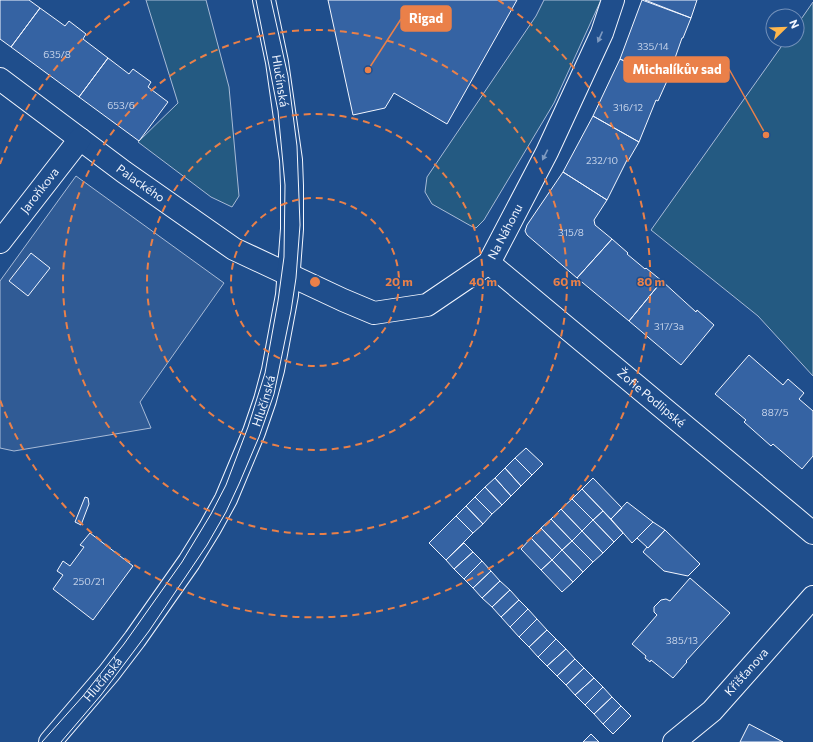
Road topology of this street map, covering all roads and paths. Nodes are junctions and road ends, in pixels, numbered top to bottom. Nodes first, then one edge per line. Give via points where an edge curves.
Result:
1 (264, 0) edge
2 (613, 0) edge
3 (0, 79) edge
4 (80, 139) junction
5 (0, 242) edge
6 (489, 263) junction
7 (289, 275) junction
8 (813, 533) edge
9 (813, 597) edge
10 (50, 742) edge
11 (674, 742) edge

1 - 7 street, Hlučínská via 277,62 291,160 292,229
2 -> 6 street, Na Náhonu via 602,33 547,152
3 - 4 street, Palackého
4 - 5 street, Jaroňkova
4 - 7 street, Palackého via 234,249
6 - 7 street, Na Náhonu via 427,305 374,313
6 - 8 street, Žofie Podlipské
7 - 10 street, Hlučínská via 273,370 265,400 226,499 189,562 136,639
9 - 11 street, Křišťanova via 712,711

